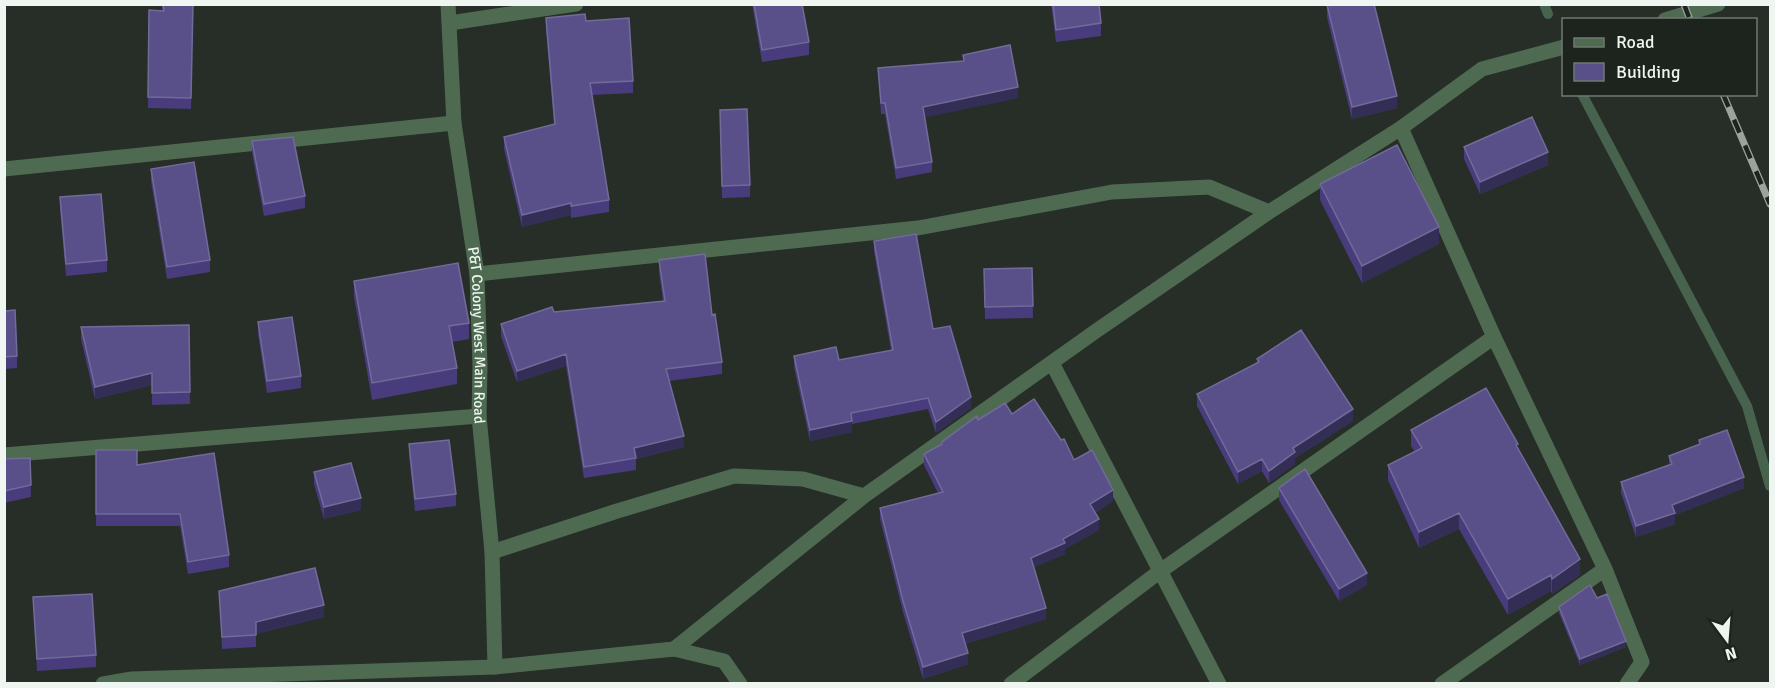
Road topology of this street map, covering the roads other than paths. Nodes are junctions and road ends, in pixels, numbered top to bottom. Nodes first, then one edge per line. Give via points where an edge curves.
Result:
1 (448, 4) edge
2 (576, 4) edge
3 (1718, 4) edge
4 (1672, 18) edge
5 (450, 24) junction
6 (1562, 47) edge
7 (454, 123) junction
8 (1401, 128) junction
9 (4, 169) edge
10 (1269, 212) junction
11 (477, 274) junction
12 (1494, 337) junction
13 (1052, 363) junction
14 (479, 416) junction
15 (4, 455) edge
16 (864, 496) junction
17 (492, 552) junction
18 (1605, 569) junction
19 (1159, 572) junction
20 (675, 649) junction
21 (495, 667) junction
22 (217, 680) edge
23 (104, 684) edge
24 (740, 684) edge
25 (1011, 684) edge
26 (1219, 684) edge
27 (1442, 684) edge
28 (1627, 684) edge

1 - 5 street, P&T Colony West Main Road
2 - 5 street
3 - 4 street
5 - 7 street, P&T Colony West Main Road
6 - 8 street via 1482,69
7 - 9 street
7 - 11 street, P&T Colony West Main Road
8 - 10 street
8 - 12 street
10 - 11 street via 1209,187 1112,192 918,228
10 - 13 street
11 - 14 street, P&T Colony West Main Road
12 - 18 street
12 - 19 street
13 - 16 street
13 - 19 street
14 - 15 street
14 - 17 street, P&T Colony West Main Road
16 - 17 street via 803,479 734,476
16 - 20 street
17 - 21 street, P&T Colony West Main Road
18 - 27 street
18 - 28 street via 1642,662
19 - 25 street
19 - 26 street
20 - 21 street
20 - 24 street via 724,662
21 - 22 street
22 - 23 street via 132,679

